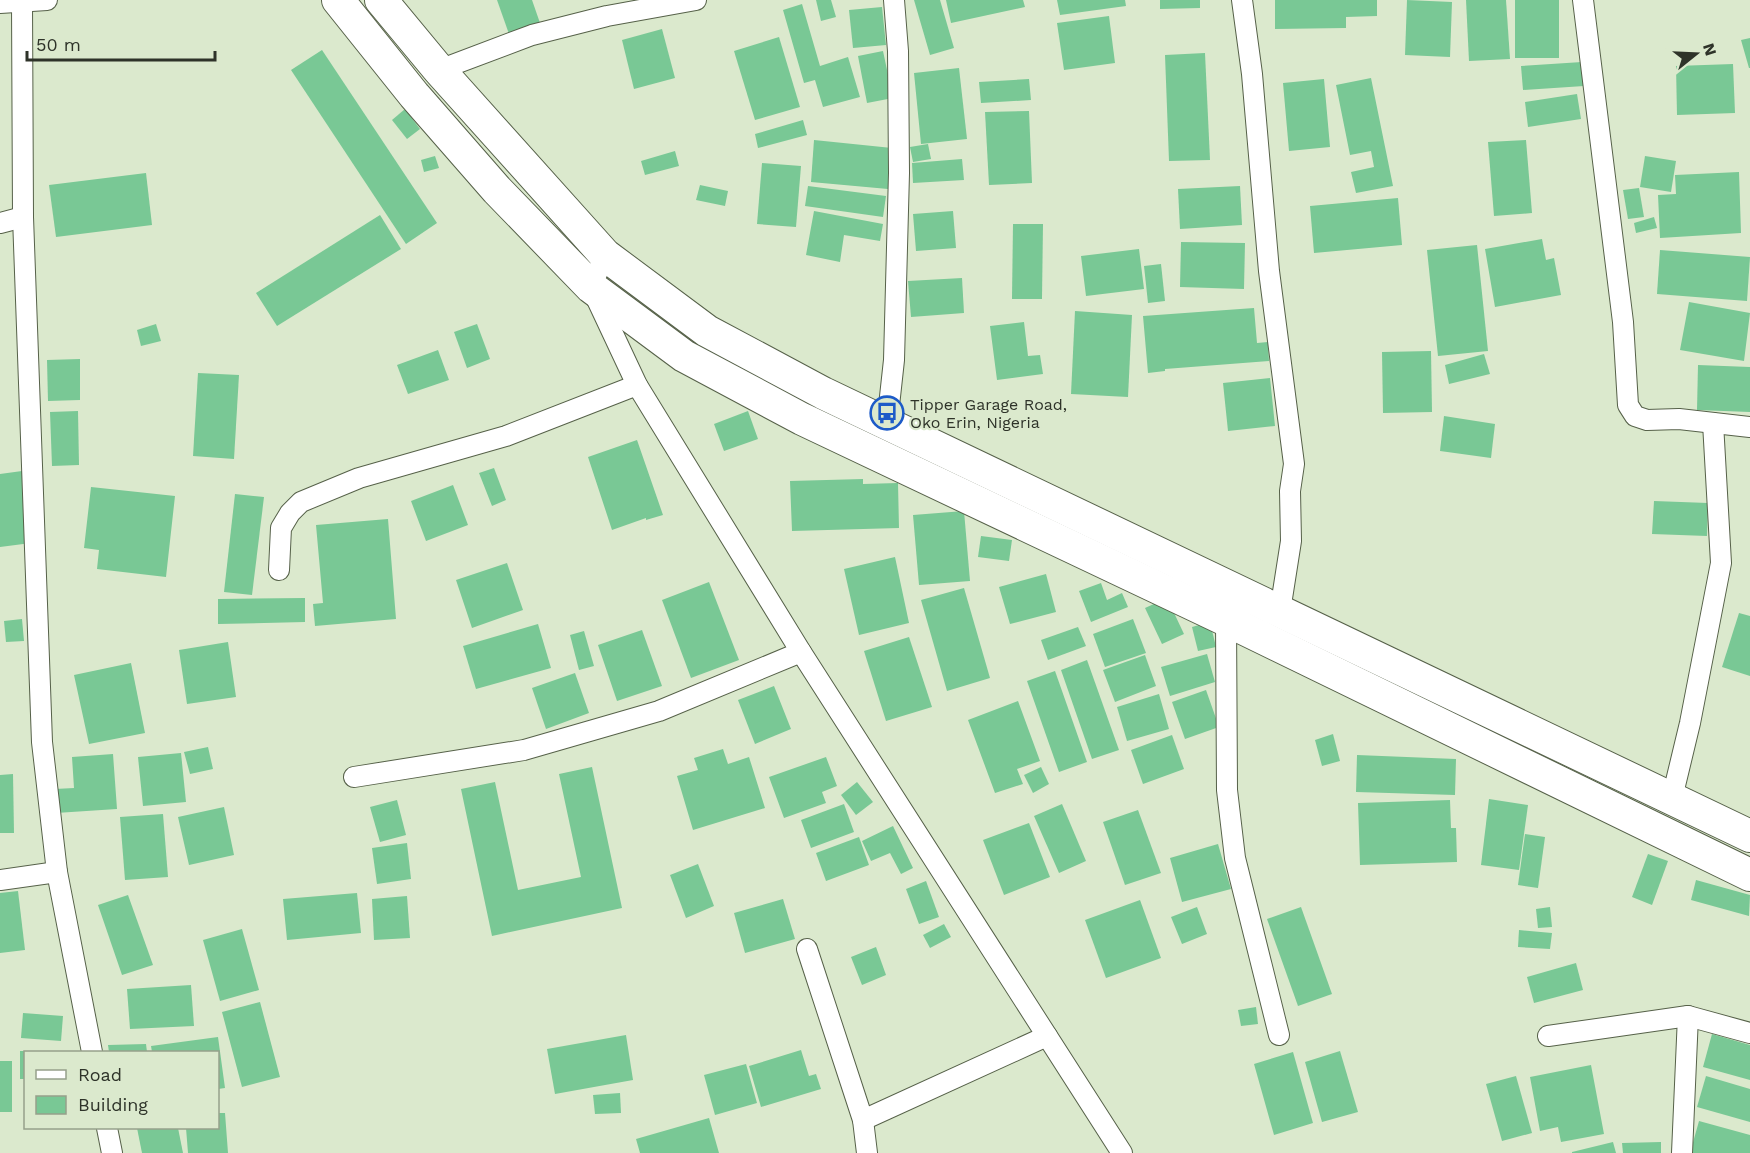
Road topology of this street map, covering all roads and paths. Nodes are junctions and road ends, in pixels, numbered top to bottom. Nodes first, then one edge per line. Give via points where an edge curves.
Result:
1 (46, 0) edge
2 (338, 0) edge
3 (381, 0) edge
4 (696, 0) edge
5 (894, 0) edge
6 (1242, 0) edge
7 (1583, 0) edge
8 (0, 3) edge
9 (22, 3) junction
10 (439, 70) junction
11 (23, 217) junction
12 (0, 223) edge
13 (605, 255) junction
14 (591, 287) junction
15 (637, 386) junction
16 (1713, 423) junction
17 (887, 424) junction
18 (1750, 427) edge
19 (279, 570) dead end
20 (1280, 611) junction
21 (1226, 620) junction
22 (801, 652) junction
23 (354, 777) dead end
24 (1671, 798) junction
25 (1750, 836) edge
26 (57, 872) junction
27 (1750, 875) edge
28 (0, 880) edge
29 (807, 949) dead end
30 (1688, 1016) junction
31 (1750, 1033) edge
32 (1279, 1035) dead end
33 (1047, 1036) junction
34 (1548, 1036) dead end
35 (92, 1051) edge
36 (863, 1120) junction
37 (107, 1129) edge
38 (112, 1153) edge
39 (867, 1153) edge
40 (1122, 1153) edge
41 (1682, 1153) edge

1 - 9 street
2 - 14 main road via 497,190
3 - 10 main road
4 - 10 street via 532,35
5 - 17 street via 899,173 894,360
6 - 20 street via 1269,271 1294,464 1291,541
7 - 16 street via 1623,322 1628,405 1635,416 1647,420
8 - 9 street
9 - 11 street
10 - 13 main road
11 - 12 street
11 - 26 street via 42,742
13 - 14 street
13 - 17 main road via 707,331
14 - 15 street
14 - 21 main road via 684,356 802,419
15 - 19 street via 506,436 359,478 302,502 280,528
15 - 22 street
16 - 18 street
16 - 24 street via 1721,563
17 - 20 main road
20 - 24 main road
21 - 27 main road
21 - 32 street via 1227,790 1235,858
22 - 23 street via 659,711 524,750
22 - 33 street
24 - 25 main road
26 - 28 street
26 - 35 street
29 - 36 street
30 - 31 street
30 - 34 street
30 - 41 street
33 - 36 street
33 - 40 street
36 - 39 street
37 - 38 street

